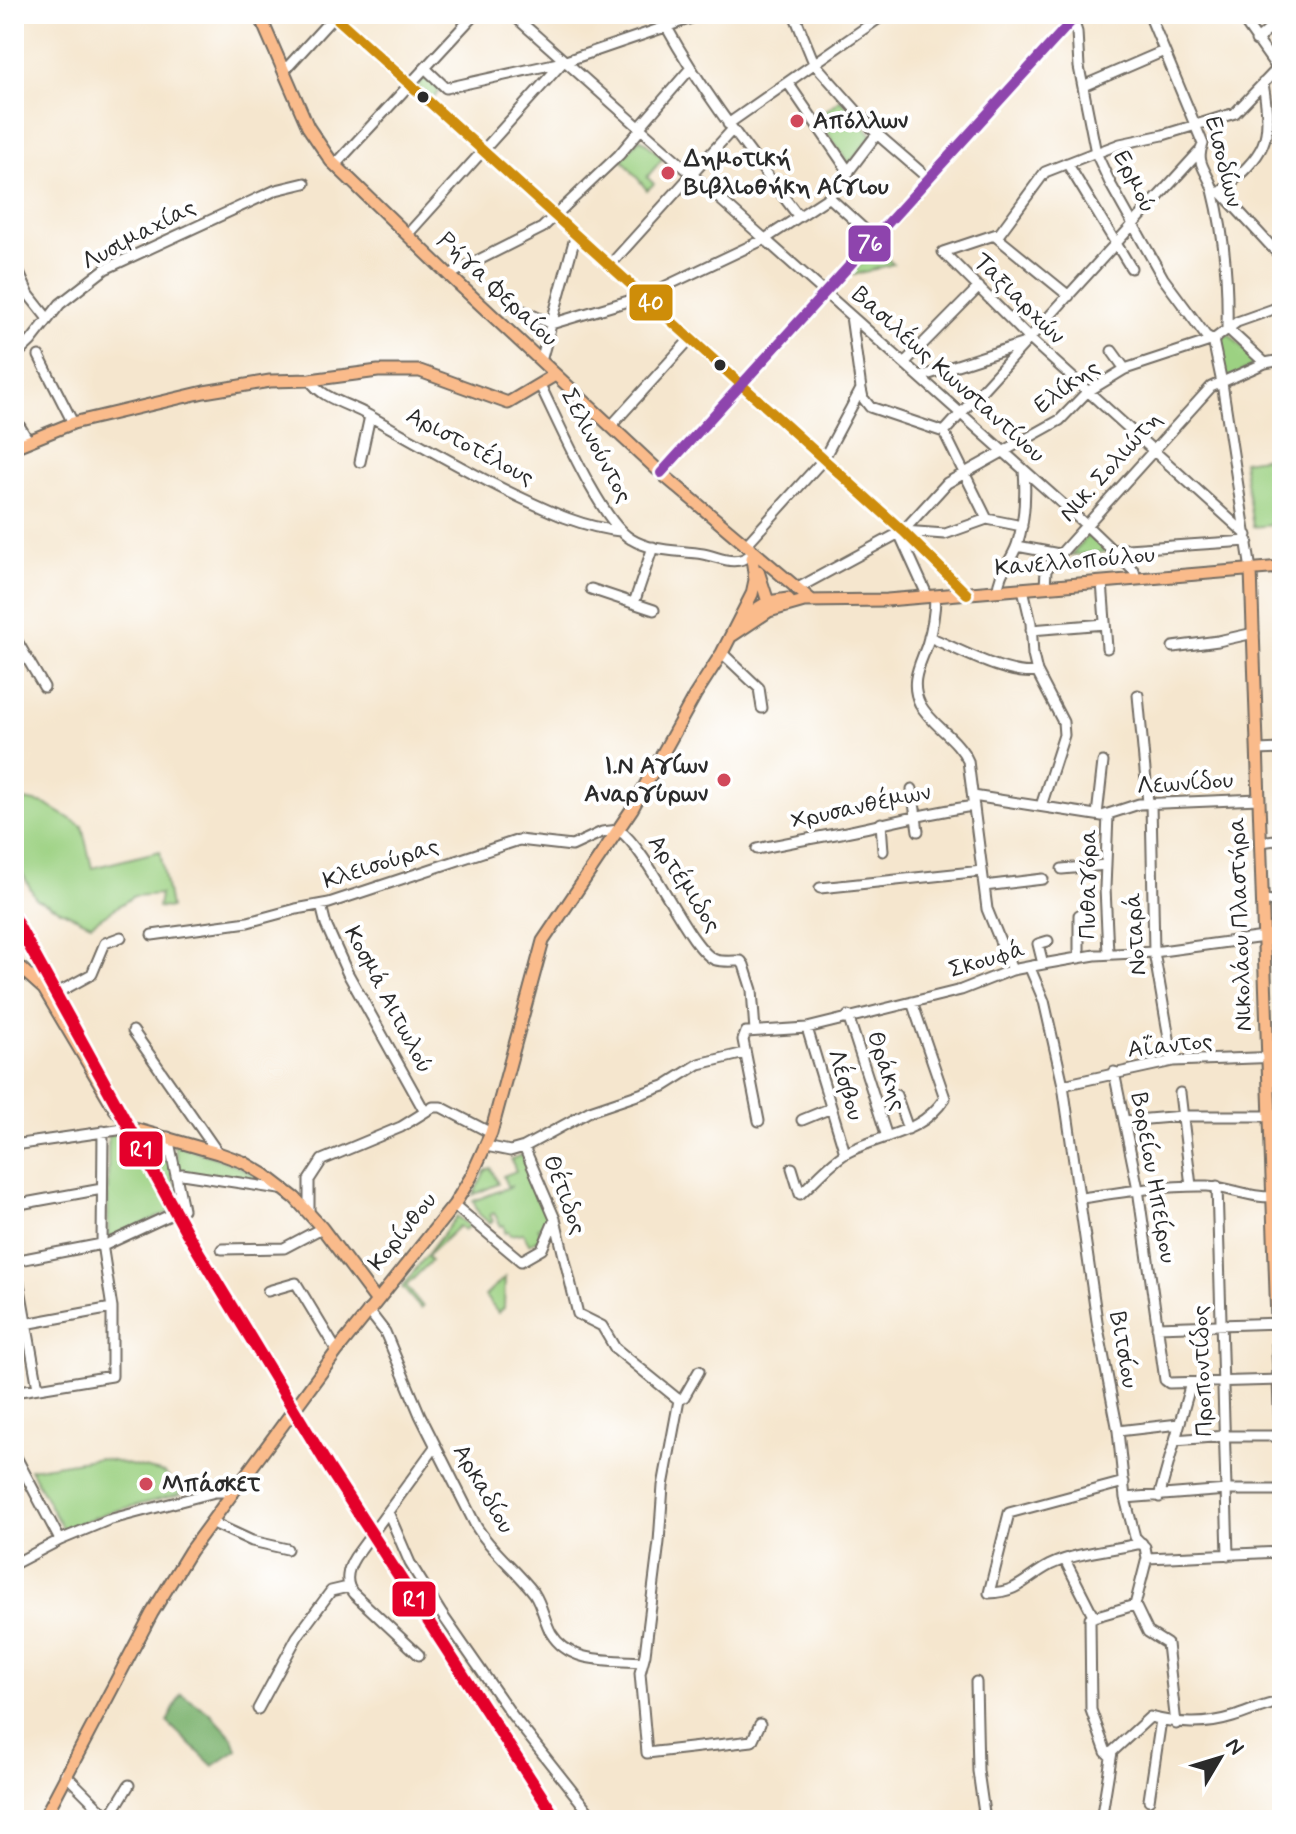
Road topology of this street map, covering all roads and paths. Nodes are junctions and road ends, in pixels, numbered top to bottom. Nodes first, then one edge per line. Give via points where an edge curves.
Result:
1 (259, 14) edge
2 (475, 14) edge
3 (512, 14) edge
4 (662, 14) edge
5 (703, 14) edge
6 (794, 14) edge
7 (885, 14) edge
8 (1078, 14) edge
9 (1149, 14) edge
10 (1239, 14) edge
11 (334, 15) edge
12 (1282, 18) edge
13 (1069, 25) junction
14 (668, 26) junction
15 (1256, 41) junction
16 (1164, 51) junction
17 (563, 62) junction
18 (814, 63) junction
19 (425, 68) junction
20 (690, 69) junction
21 (284, 71) junction
22 (1280, 72) edge
23 (788, 83) junction
24 (1263, 83) junction
25 (410, 85) junction
26 (1083, 86) junction
27 (446, 88) junction
28 (432, 104) junction
29 (1195, 126) junction
30 (730, 127) junction
31 (640, 129) junction
32 (877, 134) junction
33 (483, 151) junction
34 (1199, 152) junction
35 (1096, 153) junction
36 (1069, 162) junction
37 (335, 165) junction
38 (849, 172) junction
39 (691, 175) junction
40 (929, 179) junction
41 (305, 183) dead end
42 (1217, 192) junction
43 (829, 197) junction
44 (554, 215) junction
45 (799, 217) junction
46 (1133, 225) junction
47 (576, 234) junction
48 (407, 235) junction
49 (994, 235) junction
50 (765, 239) junction
51 (875, 239) junction
52 (1116, 244) junction
53 (1282, 258) edge
54 (14, 262) edge
55 (610, 265) junction
56 (1131, 268) dead end
57 (449, 275) junction
58 (979, 287) junction
59 (825, 293) junction
60 (645, 296) junction
61 (1069, 296) junction
62 (1282, 306) edge
63 (524, 311) dead end
64 (851, 316) junction
65 (48, 319) junction
66 (551, 324) junction
67 (1227, 328) junction
68 (691, 338) junction
69 (1213, 340) junction
70 (1030, 341) junction
71 (1112, 351) dead end
72 (39, 356) dead end
73 (14, 357) edge
74 (1282, 360) edge
75 (541, 361) junction
76 (904, 363) junction
77 (1265, 363) junction
78 (1125, 369) junction
79 (555, 375) junction
80 (920, 377) junction
81 (310, 380) junction
82 (1222, 383) junction
83 (540, 385) junction
84 (742, 385) junction
85 (861, 389) junction
86 (1087, 392) junction
87 (962, 415) junction
88 (370, 416) junction
89 (14, 417) edge
90 (73, 423) junction
91 (611, 426) junction
92 (944, 432) junction
93 (28, 440) junction
94 (14, 447) edge
95 (1152, 450) junction
96 (1003, 451) junction
97 (823, 460) junction
98 (360, 462) dead end
99 (1024, 470) junction
100 (964, 472) junction
101 (661, 473) junction
102 (987, 519) junction
103 (1086, 525) junction
104 (1022, 526) junction
105 (620, 531) junction
106 (901, 532) junction
107 (1248, 538) junction
108 (1017, 546) junction
109 (653, 547) junction
110 (1112, 550) junction
111 (752, 554) junction
112 (1059, 554) junction
113 (1282, 567) edge
114 (1251, 570) junction
115 (1136, 579) junction
116 (1102, 582) junction
117 (1045, 587) junction
118 (591, 589) dead end
119 (796, 589) junction
120 (1023, 589) junction
121 (998, 591) junction
122 (967, 594) junction
123 (932, 596) junction
124 (808, 600) junction
125 (634, 603) junction
126 (773, 605) junction
127 (654, 610) dead end
128 (736, 622) junction
129 (1105, 624) junction
130 (1031, 630) junction
131 (1254, 633) junction
132 (14, 636) edge
133 (929, 637) junction
134 (729, 638) junction
135 (1173, 647) dead end
136 (1107, 648) dead end
137 (722, 653) junction
138 (1037, 672) junction
139 (44, 687) dead end
140 (1138, 695) dead end
141 (762, 708) dead end
142 (1282, 749) edge
143 (1258, 750) junction
144 (1103, 762) dead end
145 (912, 789) dead end
146 (1259, 799) junction
147 (974, 801) junction
148 (1149, 803) junction
149 (1041, 806) junction
150 (916, 815) junction
151 (1097, 815) junction
152 (1108, 815) junction
153 (881, 823) junction
154 (619, 830) junction
155 (918, 831) dead end
156 (1282, 839) edge
157 (1261, 842) junction
158 (757, 849) dead end
159 (883, 851) dead end
160 (1106, 865) junction
161 (1062, 869) dead end
162 (982, 871) junction
163 (1043, 879) dead end
164 (984, 886) junction
165 (820, 888) dead end
166 (1282, 899) edge
167 (1263, 902) junction
168 (321, 905) junction
169 (1079, 915) dead end
170 (152, 935) dead end
171 (121, 937) dead end
172 (1264, 937) junction
173 (1282, 937) edge
174 (1048, 941) dead end
175 (1154, 952) junction
176 (1108, 953) junction
177 (1079, 958) junction
178 (14, 962) edge
179 (1043, 964) junction
180 (1030, 968) junction
181 (1012, 970) junction
182 (50, 997) junction
183 (912, 1002) junction
184 (848, 1016) junction
185 (807, 1028) junction
186 (133, 1031) dead end
187 (755, 1031) junction
188 (745, 1053) junction
189 (1282, 1057) edge
190 (1268, 1058) junction
191 (1173, 1061) junction
192 (1114, 1072) junction
193 (1063, 1085) junction
194 (1180, 1093) dead end
195 (896, 1095) dead end
196 (831, 1108) junction
197 (425, 1112) junction
198 (1183, 1116) junction
199 (1270, 1116) junction
200 (802, 1120) dead end
201 (759, 1121) dead end
202 (1124, 1121) junction
203 (127, 1124) junction
204 (908, 1129) junction
205 (103, 1131) junction
206 (491, 1133) junction
207 (168, 1137) junction
208 (887, 1137) junction
209 (14, 1145) edge
210 (486, 1146) junction
211 (524, 1147) junction
212 (218, 1153) junction
213 (845, 1153) junction
214 (1277, 1166) edge
215 (792, 1168) dead end
216 (182, 1174) dead end
217 (1191, 1186) junction
218 (1217, 1186) junction
219 (102, 1189) junction
220 (1138, 1189) junction
221 (286, 1190) junction
222 (1277, 1196) edge
223 (1081, 1198) junction
224 (14, 1205) edge
225 (454, 1205) junction
226 (309, 1213) junction
227 (555, 1219) junction
228 (322, 1228) junction
229 (14, 1242) edge
230 (102, 1245) junction
231 (222, 1249) dead end
232 (15, 1261) edge
233 (1279, 1269) edge
234 (268, 1291) dead end
235 (372, 1305) junction
236 (112, 1308) junction
237 (1280, 1323) edge
238 (25, 1324) junction
239 (1221, 1325) junction
240 (1157, 1327) junction
241 (337, 1351) junction
242 (699, 1371) dead end
243 (1280, 1380) edge
244 (1223, 1382) junction
245 (1191, 1383) junction
246 (38, 1388) junction
247 (14, 1392) edge
248 (679, 1400) junction
249 (1179, 1424) junction
250 (1118, 1431) junction
251 (1225, 1436) junction
252 (1281, 1436) edge
253 (1175, 1440) junction
254 (435, 1447) junction
255 (14, 1453) edge
256 (1282, 1466) edge
257 (1124, 1482) junction
258 (1227, 1490) junction
259 (1282, 1490) edge
260 (234, 1492) junction
261 (1159, 1497) junction
262 (1125, 1498) junction
263 (386, 1515) junction
264 (211, 1522) junction
265 (60, 1540) junction
266 (1142, 1543) junction
267 (287, 1549) dead end
268 (1282, 1552) edge
269 (1228, 1555) junction
270 (1147, 1558) junction
271 (1065, 1560) junction
272 (14, 1564) edge
273 (348, 1587) junction
274 (1135, 1605) junction
275 (1094, 1617) junction
276 (419, 1655) dead end
277 (642, 1662) junction
278 (976, 1682) dead end
279 (1282, 1702) edge
280 (258, 1709) dead end
281 (1161, 1720) junction
282 (760, 1724) dead end
283 (1176, 1724) junction
284 (1111, 1757) junction
285 (65, 1774) junction
286 (129, 1785) dead end
287 (1149, 1800) dead end
288 (109, 1819) edge
289 (43, 1820) edge
290 (595, 1820) edge
291 (985, 1820) edge
292 (1101, 1820) edge

1 - 21 main road, Ρήγα Φεραίου
2 - 19 street
3 - 17 street, Βασιλέως Κωνσταντίνου
4 - 14 street
5 - 14 street
6 - 18 street
7 - 18 street
8 - 13 street
9 - 16 street, Εισοδίων
10 - 15 street
11 - 21 street
11 - 25 street
12 - 15 street
13 - 26 street, Ερμού via 1077,32
13 - 40 street
14 - 17 street
14 - 20 street
15 - 22 street
16 - 26 street
16 - 29 street, Εισοδίων
17 - 27 street
17 - 31 street, Βασιλέως Κωνσταντίνου
17 - 33 street
18 - 23 street
18 - 32 street
19 - 25 street
19 - 27 street
20 - 30 street
20 - 31 street
21 - 37 main road, Ρήγα Φεραίου via 312,135
22 - 24 street
23 - 30 street
23 - 38 street
24 - 29 street via 1235,113
24 - 42 street via 1267,136 1249,167
25 - 28 street
25 - 37 street
26 - 35 street, Ερμού
27 - 28 street
28 - 33 street
29 - 34 street, Εισοδίων via 1203,144
29 - 35 street
30 - 39 street
30 - 45 street
31 - 39 street, Βασιλέως Κωνσταντίνου
31 - 44 street
32 - 38 street
32 - 40 street
33 - 44 street
33 - 48 street
34 - 42 street, Εισοδίων via 1201,167
34 - 46 street
35 - 36 street
35 - 46 street, Ερμού
36 - 49 street via 1045,172
36 - 52 street
37 - 48 main road, Ρήγα Φεραίου
38 - 43 street
39 - 50 street, Βασιλέως Κωνσταντίνου
39 - 55 street
40 - 51 street
41 - 65 street, Λυσιμαχίας via 276,190 105,269
42 - 53 street
42 - 67 street, Εισοδίων
43 - 45 street
43 - 51 street
44 - 47 street
44 - 57 street via 542,228
45 - 50 street
46 - 52 street
46 - 69 street, Ερμού via 1163,278
47 - 55 street
47 - 66 street
48 - 57 main road, Ρήγα Φεραίου
49 - 58 street, Ταξιαρχών via 943,252
49 - 61 street
50 - 59 street, Βασιλέως Κωνσταντίνου
50 - 60 street
51 - 59 street
52 - 56 street
52 - 61 street
54 - 65 street via 29,295
55 - 60 street
57 - 75 main road, Ρήγα Φεραίου
58 - 70 street, Ταξιαρχών
58 - 76 street
59 - 64 street, Βασιλέως Κωνσταντίνου
59 - 84 street
60 - 66 street
60 - 68 street
61 - 70 street
62 - 67 street
63 - 66 street
64 - 76 street, Βασιλέως Κωνσταντίνου
64 - 85 street
65 - 73 street, Λυσιμαχίας
66 - 75 street
67 - 69 street
67 - 77 street
68 - 84 street
68 - 91 street
69 - 78 street, Ελίκης
69 - 82 street, Νικολάου Πλαστήρα
70 - 80 street
70 - 86 street, Ταξιαρχών
70 - 87 street
71 - 78 street
72 - 90 street
74 - 77 street
75 - 79 main road, Ρήγα Φεραίου
76 - 80 street, Βασιλέως Κωνσταντίνου
77 - 82 street
78 - 86 street, Ελίκης
79 - 83 main road
79 - 91 main road, Ρήγα Φεραίου
80 - 87 street, Βασιλέως Κωνσταντίνου
81 - 83 main road via 410,369 508,403
81 - 88 street, Αριστοτέλους via 315,389
81 - 90 main road via 204,392
82 - 95 street, Νικ. Σολιώτη via 1211,387
82 - 107 street, Νικολάου Πλαστήρα
83 - 105 street, Σελινούντος via 589,484
84 - 97 street
84 - 101 street
85 - 92 street via 870,407
85 - 97 street
86 - 95 street, Ταξιαρχών
86 - 96 street, Ελίκης via 1060,420
87 - 92 street
87 - 96 street, Βασιλέως Κωνσταντίνου
88 - 98 street
88 - 105 street, Αριστοτέλους via 559,516
89 - 93 street
90 - 93 main road
91 - 101 main road, Ρήγα Φεραίου
92 - 100 street
93 - 94 main road
95 - 103 street, Νικ. Σολιώτη
95 - 107 street, Ταξιαρχών
96 - 99 street, Βασιλέως Κωνσταντίνου
96 - 100 street, Ελίκης
97 - 106 street
97 - 111 street
99 - 103 street, Βασιλέως Κωνσταντίνου
99 - 104 street
100 - 102 street
100 - 106 street, Ελίκης via 939,490
101 - 111 main road, Ρήγα Φεραίου
102 - 104 street
102 - 106 street via 945,534
103 - 110 street, Βασιλέως Κωνσταντίνου
103 - 112 street, Νικ. Σολιώτη
104 - 108 street
105 - 109 street, Σελινούντος
106 - 119 street, Ελίκης
106 - 122 street
106 - 123 street
107 - 110 street
107 - 114 street, Νικολάου Πλαστήρα
108 - 112 street
108 - 121 street via 999,576
109 - 111 street, Σελινούντος via 736,562
109 - 125 street
110 - 115 street, Βασιλέως Κωνσταντίνου
111 - 119 main road, Ρήγα Φεραίου
111 - 126 main road via 767,572
111 - 128 main road, Κορίνθου via 753,590
112 - 117 street, Νικ. Σολιώτη via 1046,570
113 - 114 main road, Κανελλοπούλου
114 - 115 main road, Κανελλοπούλου
114 - 131 main road, Νικολάου Πλαστήρα
115 - 116 main road, Κανελλοπούλου
116 - 117 main road, Κανελλοπούλου
116 - 129 street
117 - 120 main road, Κανελλοπούλου
118 - 125 street
119 - 124 main road, Ρήγα Φεραίου
120 - 121 main road, Κανελλοπούλου
120 - 130 street
121 - 122 main road, Κανελλοπούλου
122 - 123 main road, Κανελλοπούλου
123 - 124 main road, Κανελλοπούλου
123 - 133 street
124 - 126 main road, Κανελλοπούλου
125 - 127 street
126 - 128 main road
126 - 134 main road
128 - 134 main road, Κορίνθου
129 - 130 street
129 - 136 street
130 - 138 street
131 - 135 street
131 - 143 main road, Νικολάου Πλαστήρα
132 - 139 street
133 - 138 street via 1006,668
133 - 147 street via 916,671 917,697 965,755
134 - 137 main road, Κορίνθου
137 - 141 street via 759,688
137 - 154 main road, Κορίνθου
138 - 149 street via 1063,722 1064,735
140 - 148 street, Νοταρά
142 - 143 street
143 - 146 main road, Νικολάου Πλαστήρα
144 - 151 street
145 - 150 street
146 - 148 street, Λεωνίδου
146 - 157 main road, Νικολάου Πλαστήρα
147 - 149 street, Λεωνίδου
147 - 150 street, Χρυσανθέμων
147 - 162 street
148 - 152 street, Λεωνίδου
148 - 175 street, Νοταρά
149 - 151 street, Λεωνίδου
150 - 153 street, Χρυσανθέμων
150 - 155 street
151 - 152 street, Λεωνίδου
152 - 160 street, Πυθαγόρα
153 - 158 street, Χρυσανθέμων
153 - 159 street
154 - 168 street, Κλεισούρας via 572,846 519,840
154 - 187 street, Αρτέμιδος via 641,853 711,957 744,965
154 - 206 main road, Κορίνθου via 543,941
156 - 157 street
157 - 167 main road, Νικολάου Πλαστήρα
160 - 161 street
160 - 176 street, Πυθαγόρα
162 - 164 street
162 - 165 street
163 - 164 street
164 - 181 street via 987,909
166 - 167 street
167 - 172 main road, Νικολάου Πλαστήρα
168 - 170 street, Κλεισούρας
168 - 197 street, Κοσμά Αιτωλού via 347,972
169 - 177 street
171 - 182 street via 105,943 92,974
172 - 173 street, Σκουφά
172 - 175 street, Σκουφά
172 - 190 main road, Νικολάου Πλαστήρα
174 - 179 street via 1038,944
175 - 176 street, Σκουφά
175 - 191 street, Νοταρά
176 - 177 street, Σκουφά
177 - 179 street, Σκουφά
178 - 182 main road
179 - 180 street, Σκουφά
180 - 181 street, Σκουφά
180 - 193 street, Βιτσίου via 1044,1001
181 - 183 street, Σκουφά
182 - 203 main road
183 - 184 street, Σκουφά
183 - 204 street via 945,1098 935,1114
184 - 185 street, Σκουφά
184 - 208 street, Θράκης
185 - 187 street, Σκουφά
185 - 196 street, Λέσβου
186 - 212 street
187 - 188 street via 743,1036
188 - 201 street
188 - 211 street via 699,1064 664,1086 590,1111
189 - 190 street, Αΐαντος
190 - 191 street, Αΐαντος
190 - 199 main road, Νικολάου Πλαστήρα
191 - 192 street, Αΐαντος
192 - 193 street, Αΐαντος
192 - 202 street, Βορείου Ηπείρου
193 - 223 street, Βιτσίου
194 - 198 street
195 - 204 street
196 - 200 street
196 - 213 street, Λέσβου
197 - 206 street via 441,1107
197 - 226 street via 322,1160 309,1180
198 - 199 street
198 - 202 street
198 - 217 street
199 - 214 main road, Νικολάου Πλαστήρα
202 - 220 street, Βορείου Ηπείρου
203 - 205 street
203 - 207 main road
204 - 208 street
205 - 209 street
205 - 219 street
206 - 210 main road, Κορίνθου
207 - 212 main road
207 - 230 street via 183,1209
208 - 213 street
210 - 211 street via 510,1151
210 - 225 main road, Κορίνθου
211 - 227 street, Θέτιδος
212 - 221 main road
213 - 215 street via 800,1194
214 - 222 main road, Νικολάου Πλαστήρα
216 - 221 street
217 - 218 street
217 - 220 street
218 - 222 street
218 - 239 street, Προποντίδος
219 - 224 street
219 - 230 street
220 - 223 street
220 - 240 street, Βορείου Ηπείρου
221 - 226 main road
222 - 233 main road, Νικολάου Πλαστήρα
223 - 250 street, Βιτσίου
225 - 227 street via 521,1261 542,1249
225 - 235 main road, Κορίνθου
226 - 228 main road
227 - 248 street, Θέτιδος via 578,1314 602,1326 615,1348
228 - 231 street via 284,1248
228 - 235 main road
229 - 232 street
230 - 232 street
230 - 236 street
232 - 238 street
233 - 237 main road, Νικολάου Πλαστήρα
234 - 241 street via 296,1283
235 - 241 main road, Κορίνθου
235 - 254 street, Αρκαδίου
236 - 238 street
236 - 246 street via 112,1376
237 - 239 street
237 - 243 main road, Νικολάου Πλαστήρα
238 - 246 street
239 - 240 street
239 - 244 street, Προποντίδος
240 - 245 street, Βορείου Ηπείρου via 1164,1377 1169,1383
241 - 260 main road, Κορίνθου
242 - 248 street
243 - 244 street
243 - 252 main road, Νικολάου Πλαστήρα
244 - 245 street
244 - 251 street, Προποντίδος
245 - 249 street
246 - 247 street
248 - 277 street
249 - 250 street
249 - 253 street
250 - 257 street, Βιτσίου
251 - 252 street
251 - 253 street
251 - 258 street, Προποντίδος
252 - 256 main road, Νικολάου Πλαστήρα
253 - 261 street
254 - 263 street
254 - 277 street, Αρκαδίου via 483,1538 535,1594 558,1642 585,1658
255 - 265 street
257 - 262 street, Βιτσίου
257 - 271 street via 1009,1513 989,1593 1017,1588
258 - 259 street
258 - 261 street
258 - 269 street, Προποντίδος
260 - 264 main road, Κορίνθου
260 - 265 street via 215,1492 108,1520
261 - 262 street
262 - 266 street, Βιτσίου via 1135,1537
263 - 273 street via 350,1565
263 - 290 street via 441,1613
264 - 267 street via 252,1541
264 - 285 main road, Κορίνθου via 168,1585
265 - 272 street
266 - 270 street, Βιτσίου
266 - 271 street
268 - 269 street
269 - 270 street
270 - 274 street
271 - 275 street
273 - 276 street
273 - 280 street via 331,1591 297,1637
274 - 275 street
274 - 283 street via 1148,1632 1167,1644
275 - 284 street via 1091,1710
277 - 282 street via 647,1753 752,1741
278 - 291 street
279 - 283 street via 1212,1722
281 - 283 street
281 - 284 street via 1150,1717
281 - 287 street
284 - 292 street
285 - 288 street
285 - 289 main road, Κορίνθου
286 - 288 street

